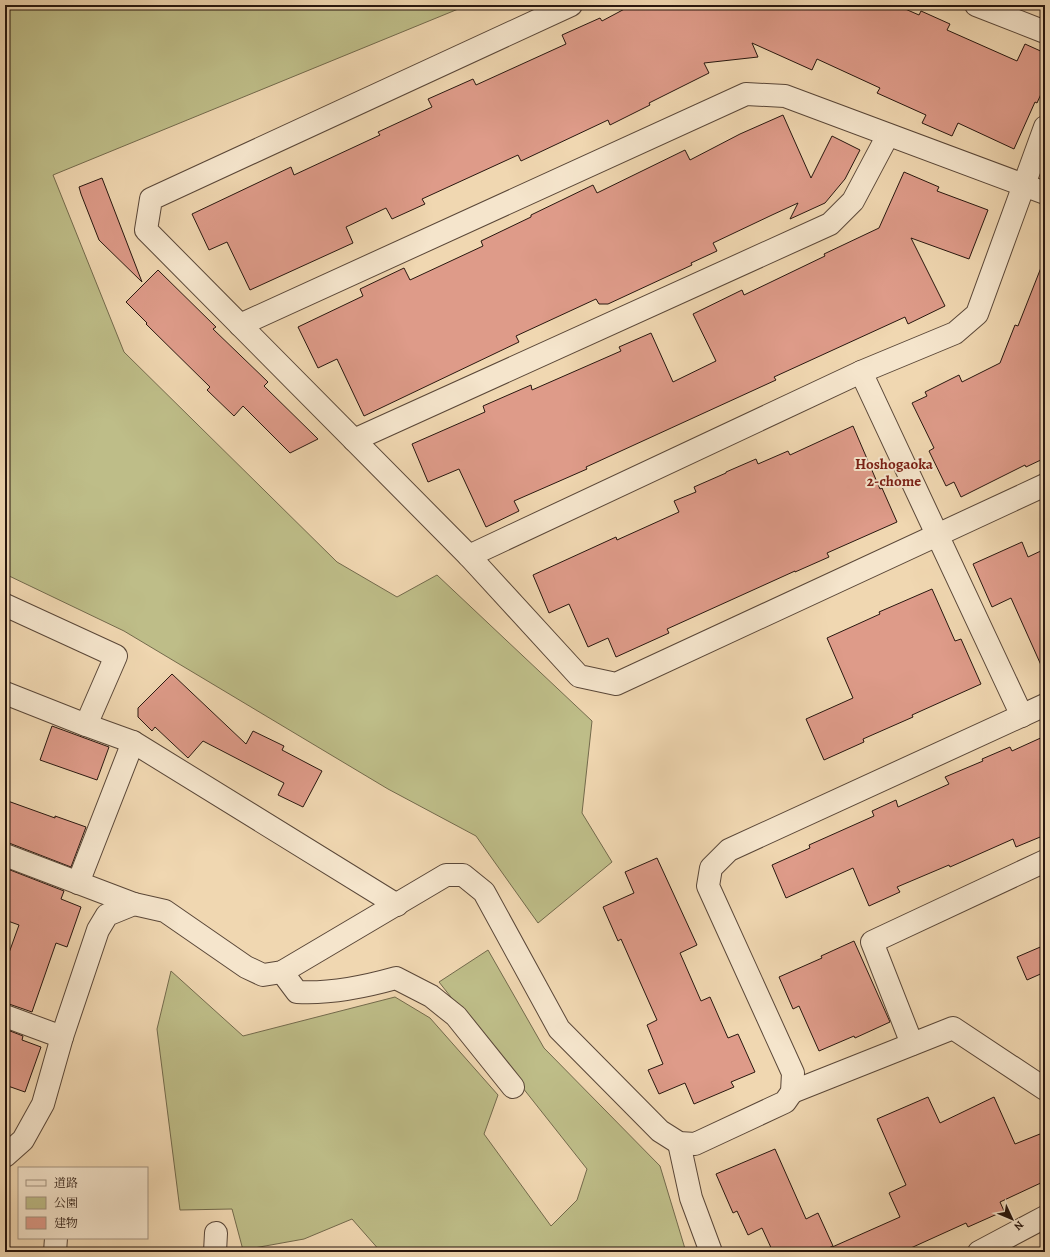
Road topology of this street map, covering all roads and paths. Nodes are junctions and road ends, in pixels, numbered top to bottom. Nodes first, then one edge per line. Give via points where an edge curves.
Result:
1 (571, 5) edge
2 (976, 5) edge
3 (1045, 32) edge
4 (1045, 127) edge
5 (888, 135) junction
6 (1024, 185) junction
7 (1045, 193) edge
8 (240, 325) junction
9 (862, 372) junction
10 (354, 440) junction
11 (1045, 485) edge
12 (938, 535) junction
13 (469, 556) junction
14 (5, 605) edge
15 (5, 693) edge
16 (1045, 705) edge
17 (1022, 716) junction
18 (86, 725) junction
19 (133, 742) junction
20 (5, 855) edge
21 (1045, 861) edge
22 (78, 883) junction
23 (134, 904) junction
24 (397, 905) junction
25 (282, 972) junction
26 (5, 1016) edge
27 (62, 1037) junction
28 (912, 1044) junction
29 (513, 1087) dead end
30 (1045, 1089) edge
31 (792, 1092) junction
32 (679, 1143) junction
33 (5, 1156) edge
34 (1045, 1217) edge
35 (56, 1239) edge
36 (55, 1252) edge
37 (711, 1252) edge
38 (979, 1252) edge

1 - 8 street via 151,198 146,230
2 - 3 street
4 - 6 street
5 - 6 street
5 - 8 street via 785,96 746,94
5 - 10 street via 853,201 830,224
6 - 7 street
6 - 9 street via 977,314 955,333
8 - 10 street
9 - 12 street
9 - 13 street
10 - 13 street
11 - 12 street
12 - 13 street via 616,684 579,676
12 - 17 street
14 - 18 street via 116,656
15 - 18 street
16 - 17 street
17 - 31 street via 729,850 710,868 708,886 793,1073
18 - 19 street
19 - 22 street
19 - 24 street
20 - 22 street
21 - 28 street via 872,942
22 - 23 street
23 - 25 street via 165,911 246,967 263,975
23 - 27 street via 107,915 98,930
24 - 25 street
24 - 32 street via 446,875 463,875 484,892 559,1029 660,1131
25 - 29 street via 297,992 314,993 370,985 396,978 431,996 456,1016
26 - 27 street
27 - 33 street via 43,1104 23,1140
28 - 30 street via 953,1028
28 - 31 street
31 - 32 street via 784,1102 695,1144
32 - 37 street via 691,1198
34 - 38 street
35 - 36 street

